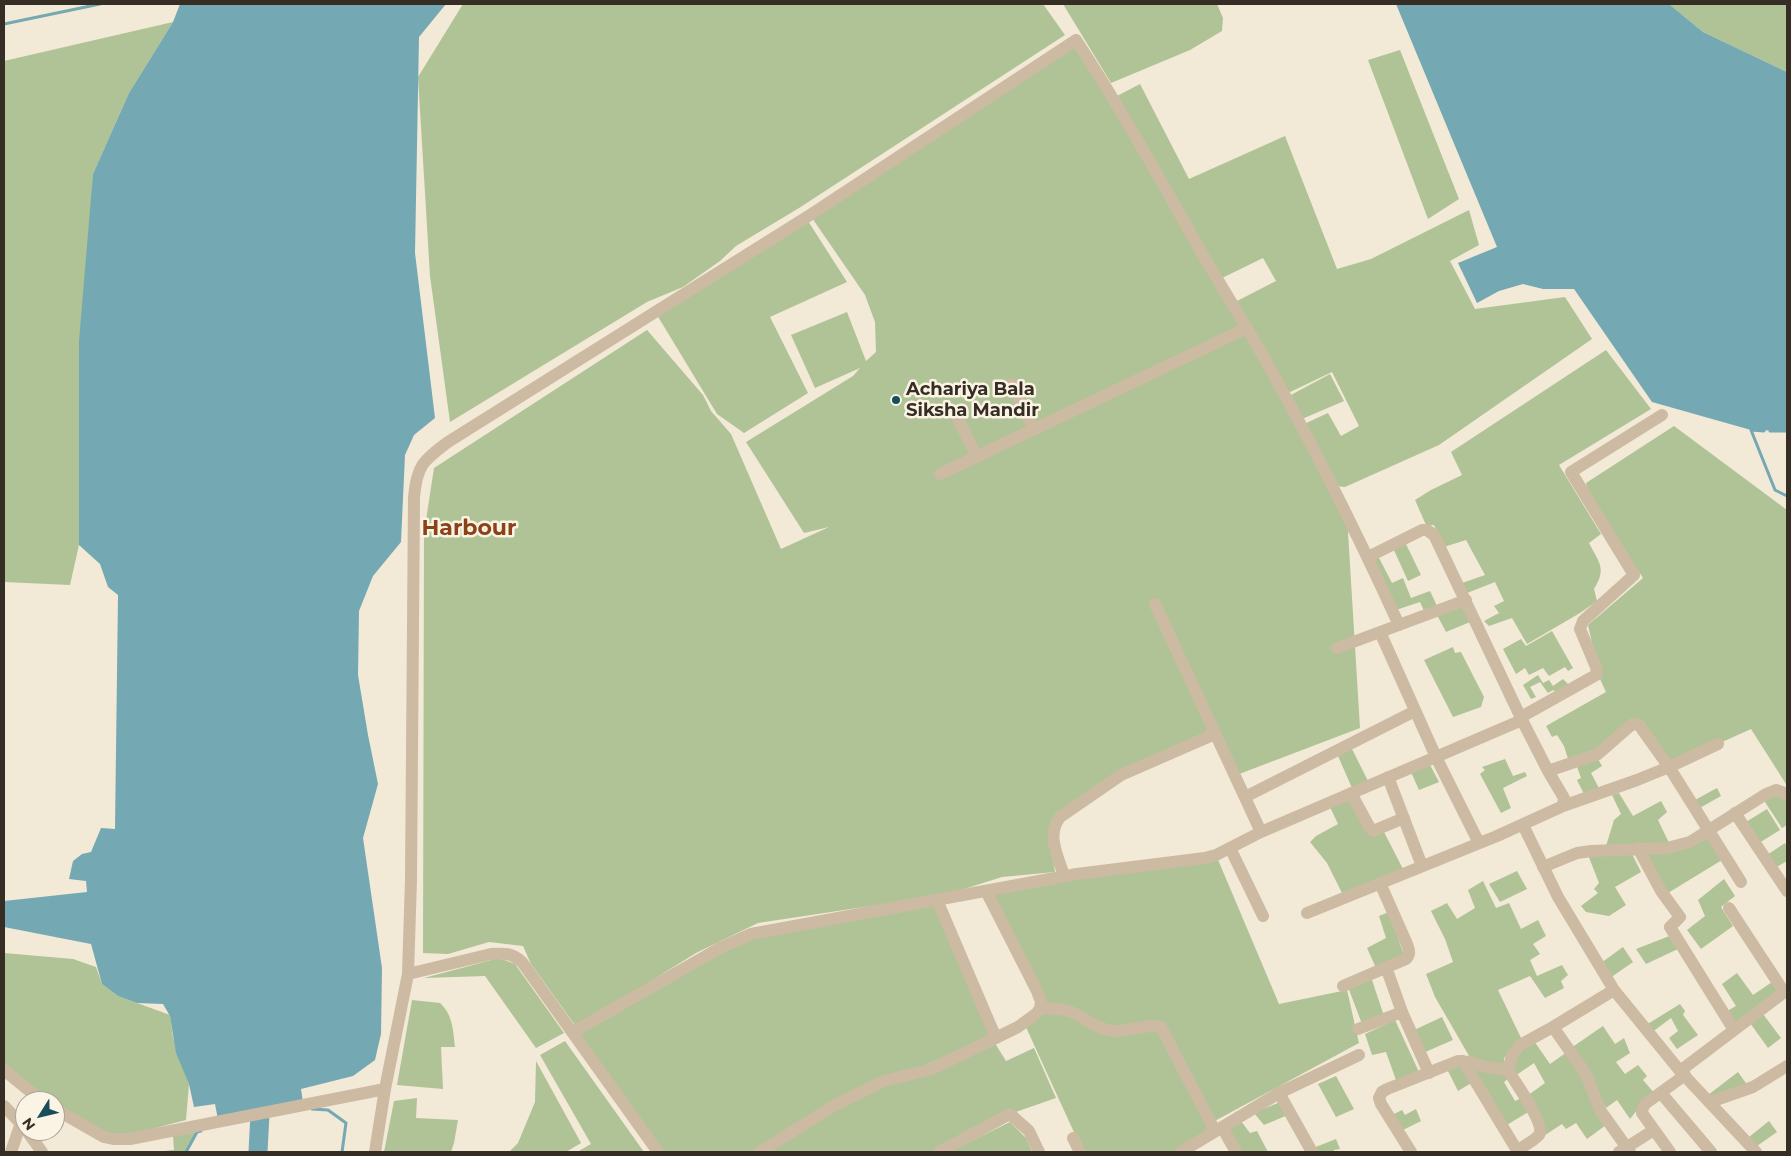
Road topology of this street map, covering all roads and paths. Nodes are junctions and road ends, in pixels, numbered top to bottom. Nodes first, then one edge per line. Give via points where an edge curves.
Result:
1 (1247, 328) junction
2 (1012, 384) dead end
3 (954, 412) dead end
4 (1662, 416) dead end
5 (1034, 429) junction
6 (977, 457) junction
7 (940, 474) dead end
8 (1366, 554) junction
9 (1466, 600) junction
10 (1155, 604) dead end
11 (1399, 625) junction
12 (1380, 632) junction
13 (1337, 648) dead end
14 (1415, 711) junction
15 (1522, 718) junction
16 (1214, 734) junction
17 (1718, 744) dead end
18 (1436, 757) junction
19 (1669, 767) junction
20 (1548, 771) junction
21 (1388, 777) junction
22 (1352, 793) junction
23 (1787, 794) edge
24 (1245, 797) junction
25 (1563, 806) junction
26 (1735, 813) junction
27 (1404, 818) junction
28 (1523, 825) junction
29 (1708, 831) junction
30 (1261, 832) junction
31 (1479, 843) junction
32 (1230, 848) junction
33 (1638, 848) junction
34 (1422, 866) junction
35 (1543, 867) junction
36 (1064, 876) junction
37 (1741, 882) dead end
38 (1380, 883) junction
39 (986, 891) junction
40 (1787, 891) edge
41 (937, 900) junction
42 (1730, 908) dead end
43 (1306, 913) dead end
44 (1263, 916) dead end
45 (1386, 967) junction
46 (408, 974) junction
47 (1343, 986) dead end
48 (1614, 990) junction
49 (1786, 991) edge
50 (1040, 1008) junction
51 (1402, 1012) junction
52 (1553, 1027) junction
53 (1358, 1029) dead end
54 (1734, 1030) junction
55 (573, 1032) junction
56 (996, 1038) junction
57 (1359, 1056) dead end
58 (1463, 1061) junction
59 (1787, 1066) edge
60 (4, 1070) edge
61 (1508, 1070) junction
62 (1429, 1073) junction
63 (1683, 1073) junction
64 (385, 1089) junction
65 (30, 1091) edge
66 (1279, 1093) junction
67 (1661, 1093) junction
68 (1710, 1102) junction
69 (5, 1109) edge
70 (65, 1116) edge
71 (15, 1118) edge
72 (1218, 1129) junction
73 (1654, 1130) junction
74 (1073, 1138) dead end
75 (34, 1141) edge
76 (1625, 1151) edge
77 (42, 1152) edge
78 (375, 1152) edge
79 (658, 1152) edge
80 (760, 1152) edge
81 (939, 1152) edge
82 (1039, 1152) edge
83 (1080, 1152) edge
84 (1181, 1152) edge
85 (1236, 1152) edge
86 (1312, 1152) edge
87 (1410, 1152) edge
88 (1517, 1152) edge
89 (1670, 1152) edge
90 (1711, 1152) edge
91 (1756, 1152) edge

1 - 5 street
1 - 8 street via 1311,444
1 - 46 street via 1111,92 1076,40 803,220 431,455 420,467 414,497
2 - 5 street
3 - 6 street
4 - 15 street via 1571,472 1634,575 1581,624 1596,675
5 - 6 street
6 - 7 street
8 - 9 street via 1370,556 1427,530 1434,535
8 - 11 street
9 - 11 street
9 - 15 street
10 - 16 street
11 - 12 street
12 - 13 street
12 - 14 street
14 - 18 street
14 - 24 street
15 - 18 street
15 - 20 street
16 - 24 street
16 - 36 street via 1122,775 1060,817 1052,835
17 - 19 street
18 - 21 street
18 - 31 street
19 - 20 street via 1639,725 1633,724 1598,754
19 - 25 street
19 - 29 street
20 - 25 street via 1564,798
21 - 22 street
21 - 27 street
22 - 27 street via 1373,830
22 - 30 street
23 - 26 street via 1772,791
24 - 30 street
25 - 28 street
26 - 29 street
26 - 40 street
27 - 34 street
28 - 31 street
28 - 35 street
29 - 33 street via 1677,846
29 - 37 street
30 - 32 street
31 - 34 street
32 - 36 street via 1205,858
32 - 44 street
33 - 35 street via 1577,853
33 - 54 street via 1660,891 1680,917 1670,927
34 - 38 street
35 - 48 street
36 - 39 street
38 - 43 street
38 - 45 street via 1410,953 1406,959
39 - 41 street
39 - 50 street via 1037,991
41 - 55 street via 751,934 720,948
41 - 56 street
42 - 49 street
45 - 47 street
45 - 51 street
46 - 55 street via 491,954 514,955
46 - 64 street
48 - 52 street
48 - 63 street
49 - 54 street
50 - 56 street via 1037,1014 1018,1027
50 - 72 street via 1070,1011 1093,1026 1116,1031 1161,1027
51 - 53 street
51 - 62 street
52 - 61 street via 1515,1050
52 - 76 street via 1586,1074 1600,1110
54 - 63 street
55 - 79 street
56 - 80 street via 932,1069 876,1085 835,1105
57 - 66 street
58 - 61 street
58 - 62 street
58 - 88 street
59 - 68 street via 1753,1087
60 - 65 street
61 - 88 street via 1540,1127 1538,1136
62 - 87 street via 1387,1089 1379,1098
63 - 67 street
63 - 68 street
64 - 70 street via 130,1138 113,1139 95,1133
64 - 78 street
66 - 72 street
66 - 86 street
67 - 73 street via 1642,1110
67 - 90 street
68 - 91 street
69 - 71 street
72 - 84 street
72 - 85 street
73 - 76 street
73 - 89 street
74 - 83 street
75 - 77 street
81 - 82 street via 1010,1114 1029,1131

